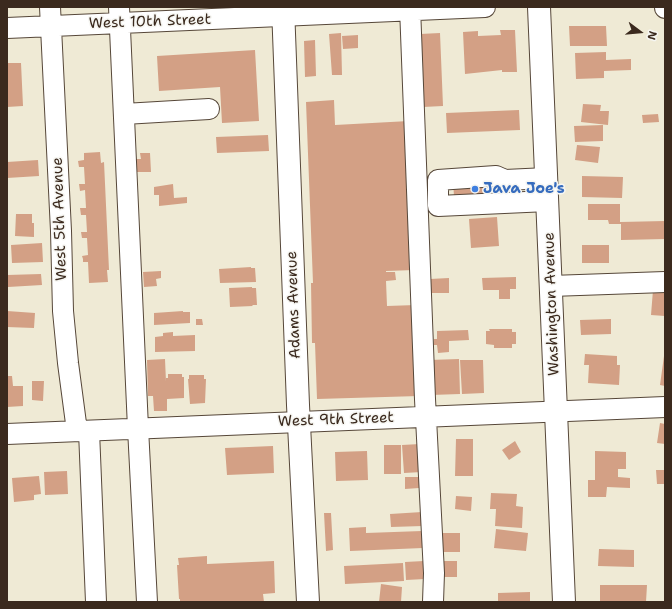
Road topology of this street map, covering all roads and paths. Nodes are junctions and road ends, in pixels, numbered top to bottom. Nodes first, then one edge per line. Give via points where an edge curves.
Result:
1 (50, 7) edge
2 (485, 7) edge
3 (539, 7) edge
4 (410, 9) edge
5 (283, 12) edge
6 (119, 15) edge
7 (51, 26) junction
8 (7, 28) edge
9 (209, 109) dead end
10 (124, 114) junction
11 (546, 178) junction
12 (548, 201) junction
13 (665, 282) edge
14 (551, 286) junction
15 (665, 407) edge
16 (556, 411) junction
17 (427, 416) junction
18 (299, 422) junction
19 (138, 428) junction
20 (83, 431) junction
21 (7, 434) edge
22 (96, 602) edge
23 (147, 602) edge
24 (308, 602) edge
25 (433, 602) edge
26 (564, 602) edge

1 - 7 street, West 5th Avenue
2 - 4 street, West 10th Street
3 - 11 main road, Washington Avenue
4 - 5 street, West 10th Street
4 - 17 street
5 - 6 street, West 10th Street
5 - 18 main road, Adams Avenue
6 - 7 street, West 10th Street
6 - 10 street
7 - 8 street, West 10th Street
7 - 20 street, West 5th Avenue via 63,311 68,363
9 - 10 street
10 - 19 street
11 - 12 main road, Washington Avenue
11 - 12 street via 505,180 496,176 438,180 438,206
12 - 14 main road, Washington Avenue
13 - 14 street
14 - 16 main road, Washington Avenue
15 - 16 street, West 9th Street
16 - 17 street, West 9th Street
16 - 26 main road, Washington Avenue
17 - 18 street, West 9th Street
17 - 25 street
18 - 19 street, West 9th Street
18 - 24 main road, Adams Avenue
19 - 20 street, West 9th Street
19 - 23 street
20 - 21 street, West 9th Street
20 - 22 street, West 5th Avenue

